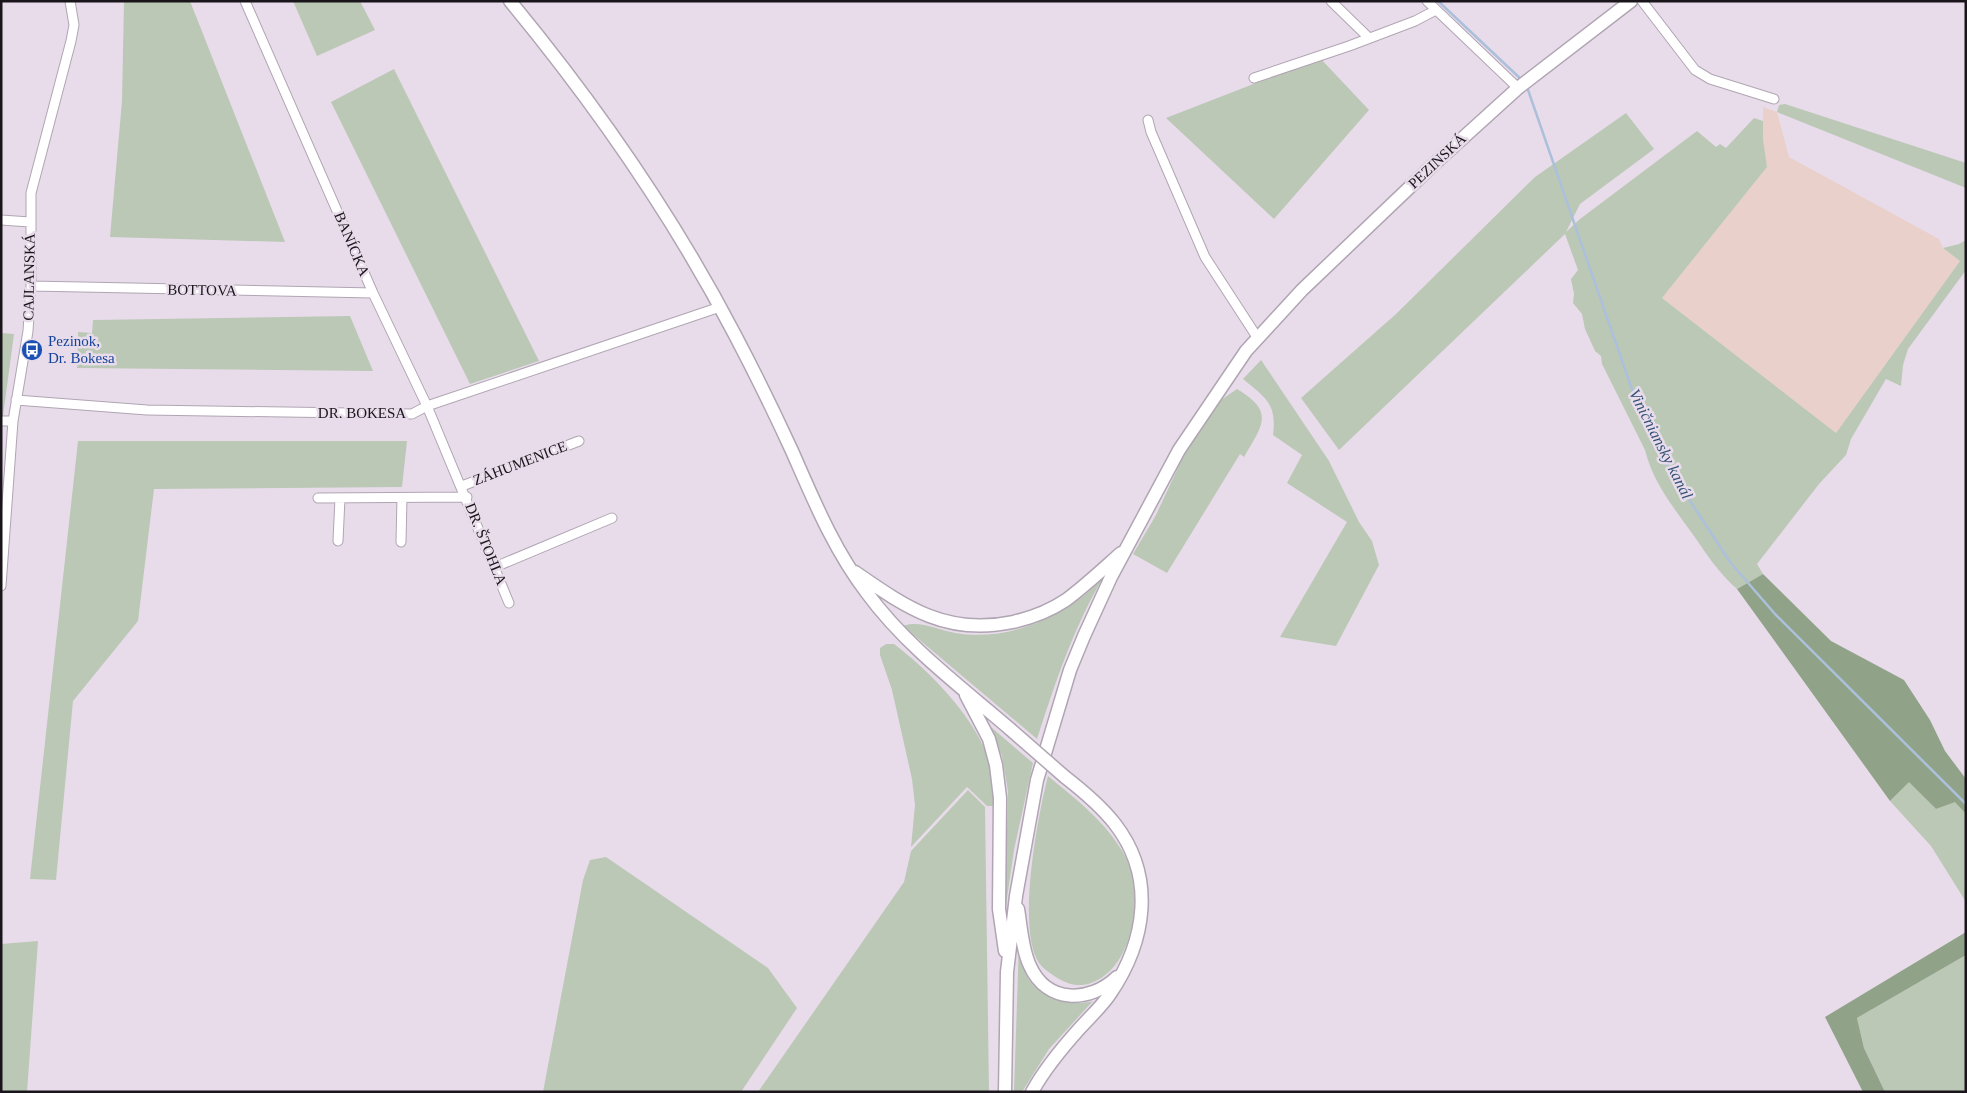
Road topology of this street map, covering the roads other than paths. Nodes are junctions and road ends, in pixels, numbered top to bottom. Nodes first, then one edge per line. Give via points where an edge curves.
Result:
1 (70, 1) edge
2 (245, 1) edge
3 (510, 1) edge
4 (1331, 1) edge
5 (1427, 1) edge
6 (1631, 1) edge
7 (1642, 1) edge
8 (1436, 10) junction
9 (1369, 38) junction
10 (1254, 78) dead end
11 (1523, 84) junction
12 (1774, 99) dead end
13 (1148, 120) dead end
14 (1, 220) edge
15 (30, 222) junction
16 (31, 286) junction
17 (372, 293) junction
18 (720, 307) junction
19 (1257, 337) junction
20 (16, 400) junction
21 (428, 406) junction
22 (1, 421) edge
23 (13, 421) junction
24 (579, 441) dead end
25 (462, 486) junction
26 (467, 497) junction
27 (318, 498) dead end
28 (340, 498) junction
29 (402, 498) junction
30 (612, 518) dead end
31 (338, 541) dead end
32 (402, 542) dead end
33 (1128, 546) junction
34 (495, 566) junction
35 (847, 567) junction
36 (1, 586) edge
37 (509, 604) dead end
38 (963, 689) junction
39 (1016, 896) junction
40 (1125, 968) junction
41 (1007, 972) junction
42 (1005, 1092) edge
43 (1032, 1092) edge

1 - 15 street, CAJLANSKÁ via 74,25 72,41 37,167 31,193
2 - 17 street, BANÍCKA
3 - 18 main road via 611,133
4 - 9 street
5 - 8 street
6 - 11 main road, PEZINSKÁ
7 - 12 street via 1695,70 1710,79
8 - 9 street
8 - 11 street
9 - 10 street
11 - 19 main road, PEZINSKÁ via 1404,191
13 - 19 street via 1205,257
14 - 15 street
15 - 16 street, CAJLANSKÁ
16 - 17 street, BOTTOVA
16 - 20 street, CAJLANSKÁ via 28,331
17 - 21 street, BANÍCKA
18 - 21 street, DR. BOKESA
18 - 35 main road
19 - 33 main road, PEZINSKÁ via 1179,450
20 - 21 street, DR. BOKESA via 147,410 402,414 412,414
20 - 23 street, CAJLANSKÁ
21 - 25 street, BANÍCKA
22 - 23 street
23 - 36 street, CAJLANSKÁ
24 - 25 street, ZÁHUMENICE
25 - 26 street, DR. ŠTOHLA
26 - 29 street
26 - 34 street, DR. ŠTOHLA
27 - 28 street
28 - 29 street
28 - 31 street
29 - 32 street
30 - 34 street
33 - 35 main road via 1064,601 1022,620 990,625 950,623 922,614
33 - 39 main road, PEZINSKÁ via 1084,636 1062,696 1037,780
34 - 37 street, DR. ŠTOHLA
35 - 38 main road via 887,619
38 - 40 main road, bridge via 1065,776 1115,825 1131,850 1143,896 1142,920 1136,945
38 - 41 main road via 989,739 996,765 1000,798 999,909
39 - 40 main road via 1028,962 1046,986 1066,995 1084,996 1105,987
39 - 41 main road, PEZINSKÁ
40 - 43 main road via 1110,994 1055,1056
41 - 42 main road

